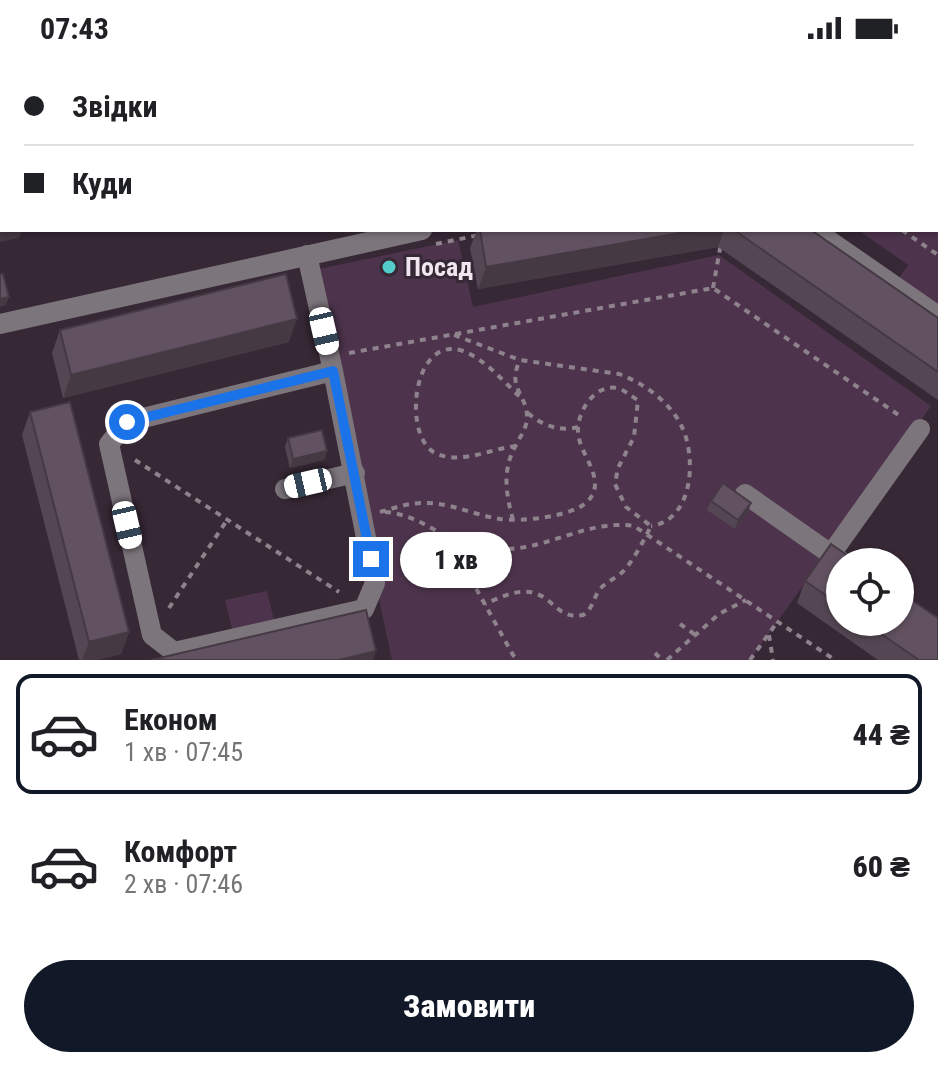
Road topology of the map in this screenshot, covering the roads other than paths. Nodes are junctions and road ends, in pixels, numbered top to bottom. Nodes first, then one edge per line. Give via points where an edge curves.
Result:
1 (413, 232) edge
2 (817, 232) edge
3 (307, 255) junction
4 (938, 316) edge
5 (0, 324) edge
6 (332, 364) junction
7 (920, 429) road end
8 (355, 473) junction
9 (285, 489) dead end
10 (745, 494) edge
11 (843, 548) edge
12 (826, 551) edge

1 - 3 lane
2 - 4 lane
3 - 5 lane
3 - 6 lane
6 - 8 lane
6 - 8 lane via 127,422 109,444 152,635 174,652 364,609 375,583 371,511
7 - 11 lane
8 - 9 lane
10 - 12 lane

